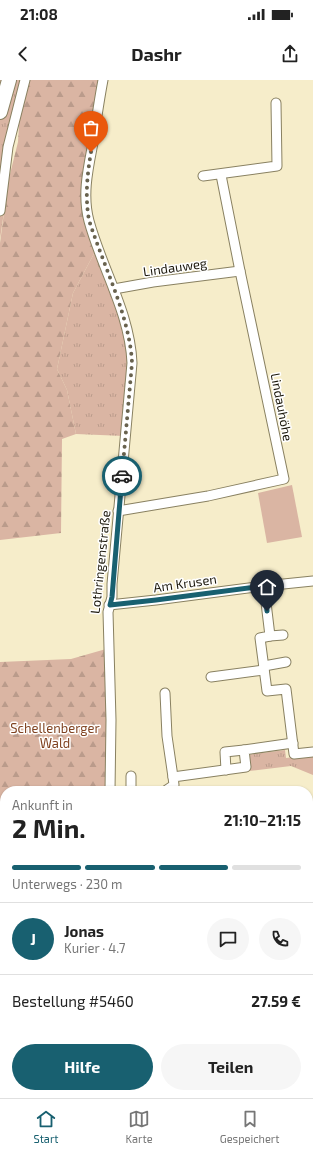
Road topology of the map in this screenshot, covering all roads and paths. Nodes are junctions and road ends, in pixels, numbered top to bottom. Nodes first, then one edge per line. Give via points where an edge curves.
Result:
1 (9, 80) edge
2 (25, 80) edge
3 (103, 80) edge
4 (276, 103) dead end
5 (0, 112) edge
6 (221, 175) junction
7 (203, 176) dead end
8 (0, 211) edge
9 (240, 271) junction
10 (114, 290) junction
11 (118, 511) junction
12 (313, 581) edge
13 (264, 586) junction
14 (110, 605) junction
15 (283, 635) dead end
16 (270, 636) junction
17 (286, 662) dead end
18 (264, 668) junction
19 (211, 677) dead end
20 (165, 693) dead end
21 (293, 743) junction
22 (244, 750) junction
23 (313, 752) edge
24 (226, 770) junction
25 (131, 776) dead end
26 (173, 777) junction
27 (110, 786) edge
28 (131, 786) edge
29 (172, 786) edge

1 - 5 main road
2 - 8 street via 8,147
3 - 10 street, Lothringenstraße via 87,179 86,206
4 - 6 street via 277,166
6 - 7 street
6 - 9 street, Lindauhöhe
9 - 10 street, Lindauweg
9 - 11 street, Lindauhöhe via 284,479 208,496
10 - 11 street, Lothringenstraße via 129,340 132,363
11 - 14 street, Lothringenstraße
12 - 13 street, Am Krusen
13 - 14 street, Am Krusen
13 - 16 street
14 - 27 street, Lothringenstraße via 108,617
15 - 16 street
16 - 18 street via 260,638
17 - 18 street
18 - 19 street
18 - 21 street via 267,691 286,689
20 - 26 street
21 - 22 street
21 - 23 street via 294,754
22 - 24 street via 225,752
22 - 24 street via 246,767
24 - 26 street
25 - 28 street
26 - 29 street

